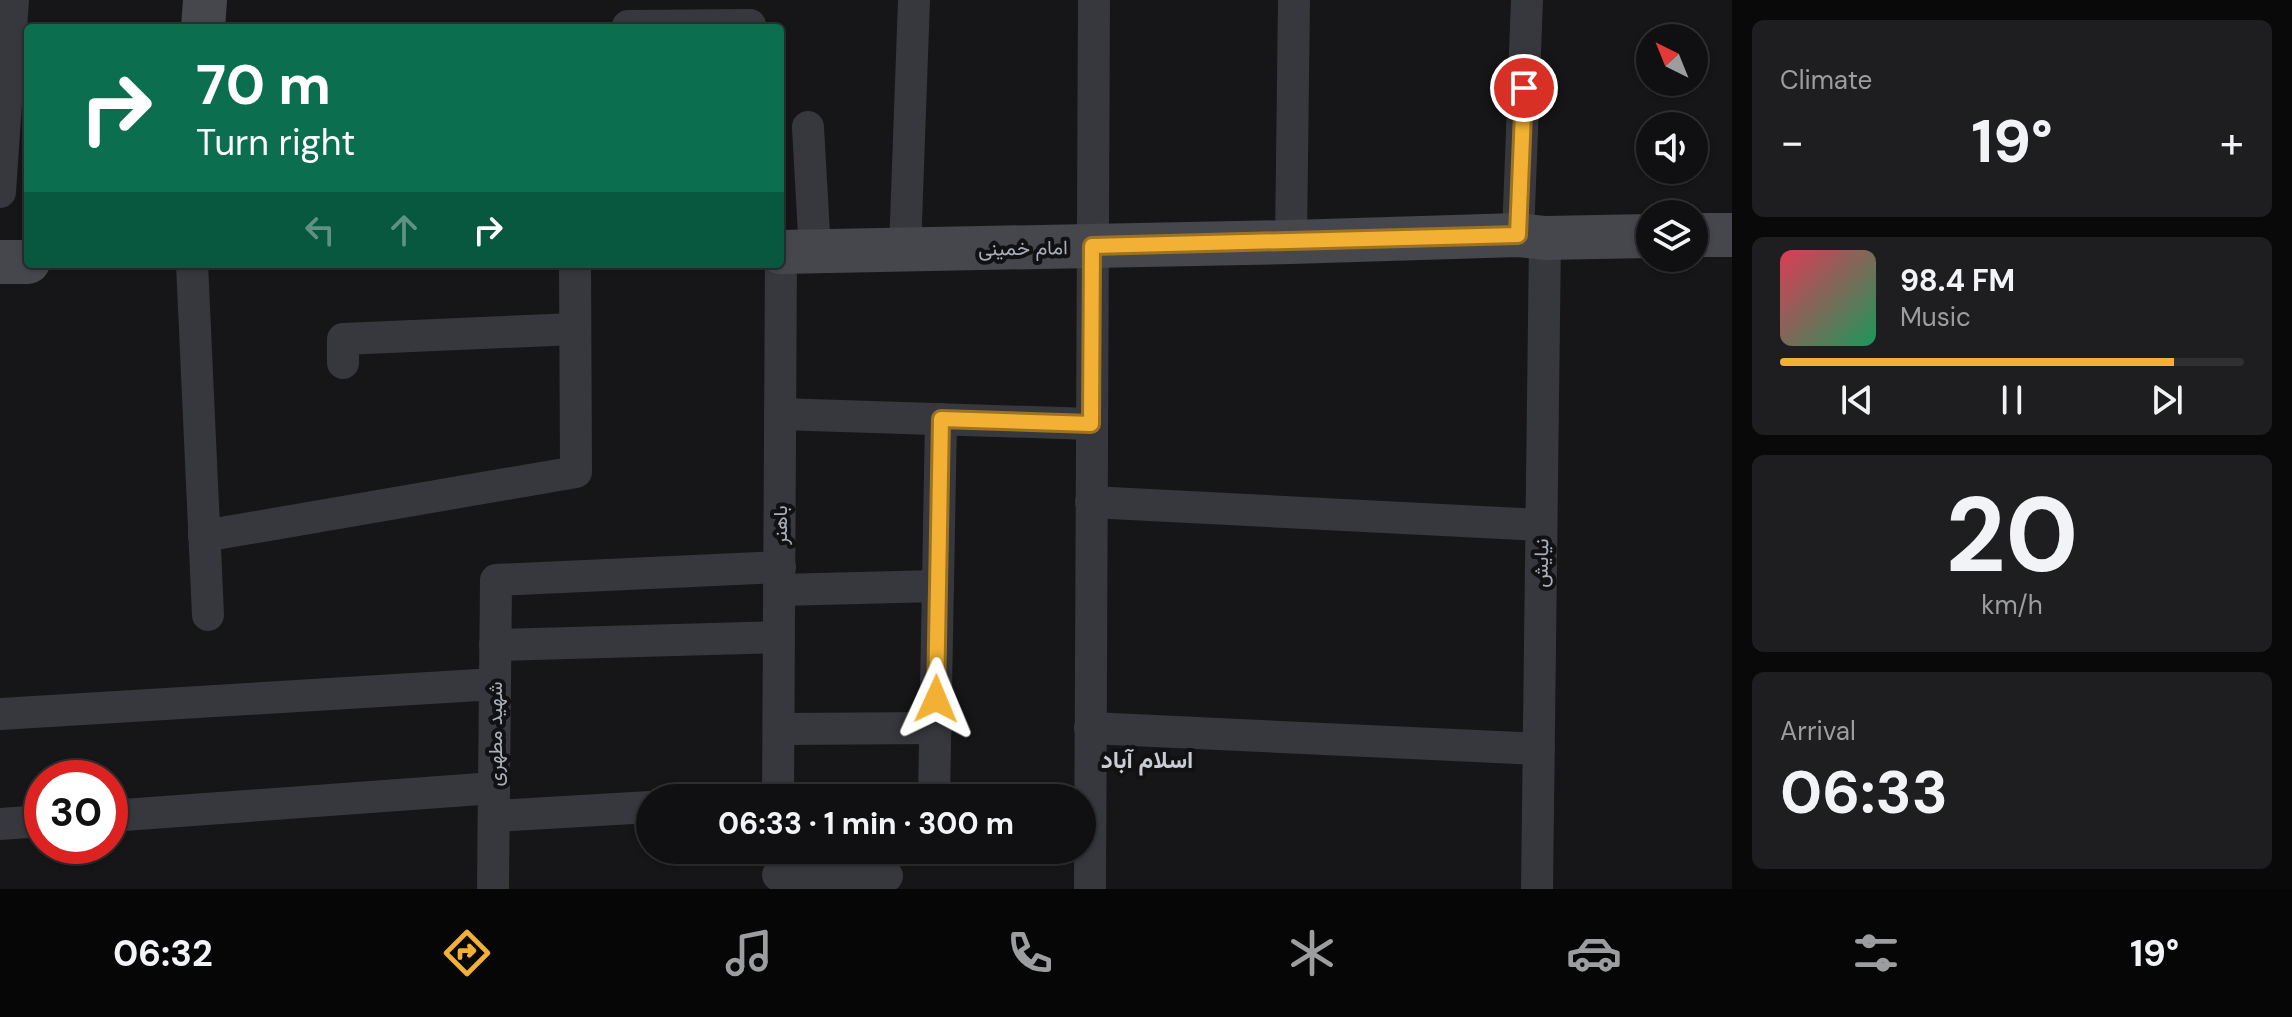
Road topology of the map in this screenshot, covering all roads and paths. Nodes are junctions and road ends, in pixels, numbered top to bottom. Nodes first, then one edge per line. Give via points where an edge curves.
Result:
1 (13, 0) edge
2 (205, 0) edge
3 (914, 0) edge
4 (1094, 0) edge
5 (1294, 0) edge
6 (1527, 0) edge
7 (628, 18) edge
8 (203, 24) edge
9 (733, 24) edge
10 (808, 127) dead end
11 (0, 192) edge
12 (1708, 235) edge
13 (1732, 235) edge
14 (1636, 236) edge
15 (1532, 237) junction
16 (1291, 242) junction
17 (1092, 246) junction
18 (905, 250) junction
19 (792, 252) edge
20 (0, 262) edge
21 (24, 262) edge
22 (192, 268) edge
23 (575, 268) edge
24 (575, 329) junction
25 (343, 363) dead end
26 (780, 414) junction
27 (941, 419) junction
28 (1091, 424) junction
29 (1091, 502) junction
30 (1541, 525) junction
31 (204, 536) junction
32 (779, 578) junction
33 (938, 586) junction
34 (208, 615) dead end
35 (779, 637) junction
36 (495, 645) junction
37 (495, 684) junction
38 (0, 714) edge
39 (936, 728) junction
40 (1090, 728) junction
41 (779, 729) junction
42 (1539, 749) junction
43 (778, 784) edge
44 (934, 784) edge
45 (494, 802) junction
46 (636, 807) edge
47 (128, 815) edge
48 (24, 822) edge
49 (0, 824) edge
50 (778, 871) edge
51 (887, 876) dead end
52 (493, 889) edge
53 (1090, 889) edge
54 (1537, 889) edge

1 - 11 street
2 - 8 street
3 - 18 street
4 - 17 street
5 - 16 street
6 - 15 street, نیایش
7 - 9 street
10 - 19 street, باهنر
12 - 13 street
14 - 15 street, امام خمینی
15 - 16 street, امام خمینی
15 - 30 street, نیایش
16 - 17 street, امام خمینی
17 - 18 street, امام خمینی
17 - 28 street
18 - 19 street, امام خمینی
19 - 26 street, باهنر
20 - 21 street
22 - 31 street
23 - 24 street
24 - 25 street via 343,339
24 - 31 street via 576,472
26 - 27 street
26 - 32 street, باهنر
27 - 28 street
27 - 33 street
28 - 29 street
29 - 30 street
29 - 40 street
30 - 42 street, نیایش
31 - 34 street
32 - 33 street
32 - 35 street, باهنر
32 - 36 street, شهید مطهری via 496,580
33 - 39 street
35 - 36 street
35 - 41 street, باهنر
36 - 37 street, شهید مطهری
37 - 38 street
37 - 45 street, شهید مطهری
39 - 41 street
39 - 44 street
40 - 42 street
40 - 53 street
41 - 43 street, باهنر
42 - 54 street, نیایش
45 - 46 street
45 - 47 street
45 - 52 street, شهید مطهری
48 - 49 street
50 - 51 street

